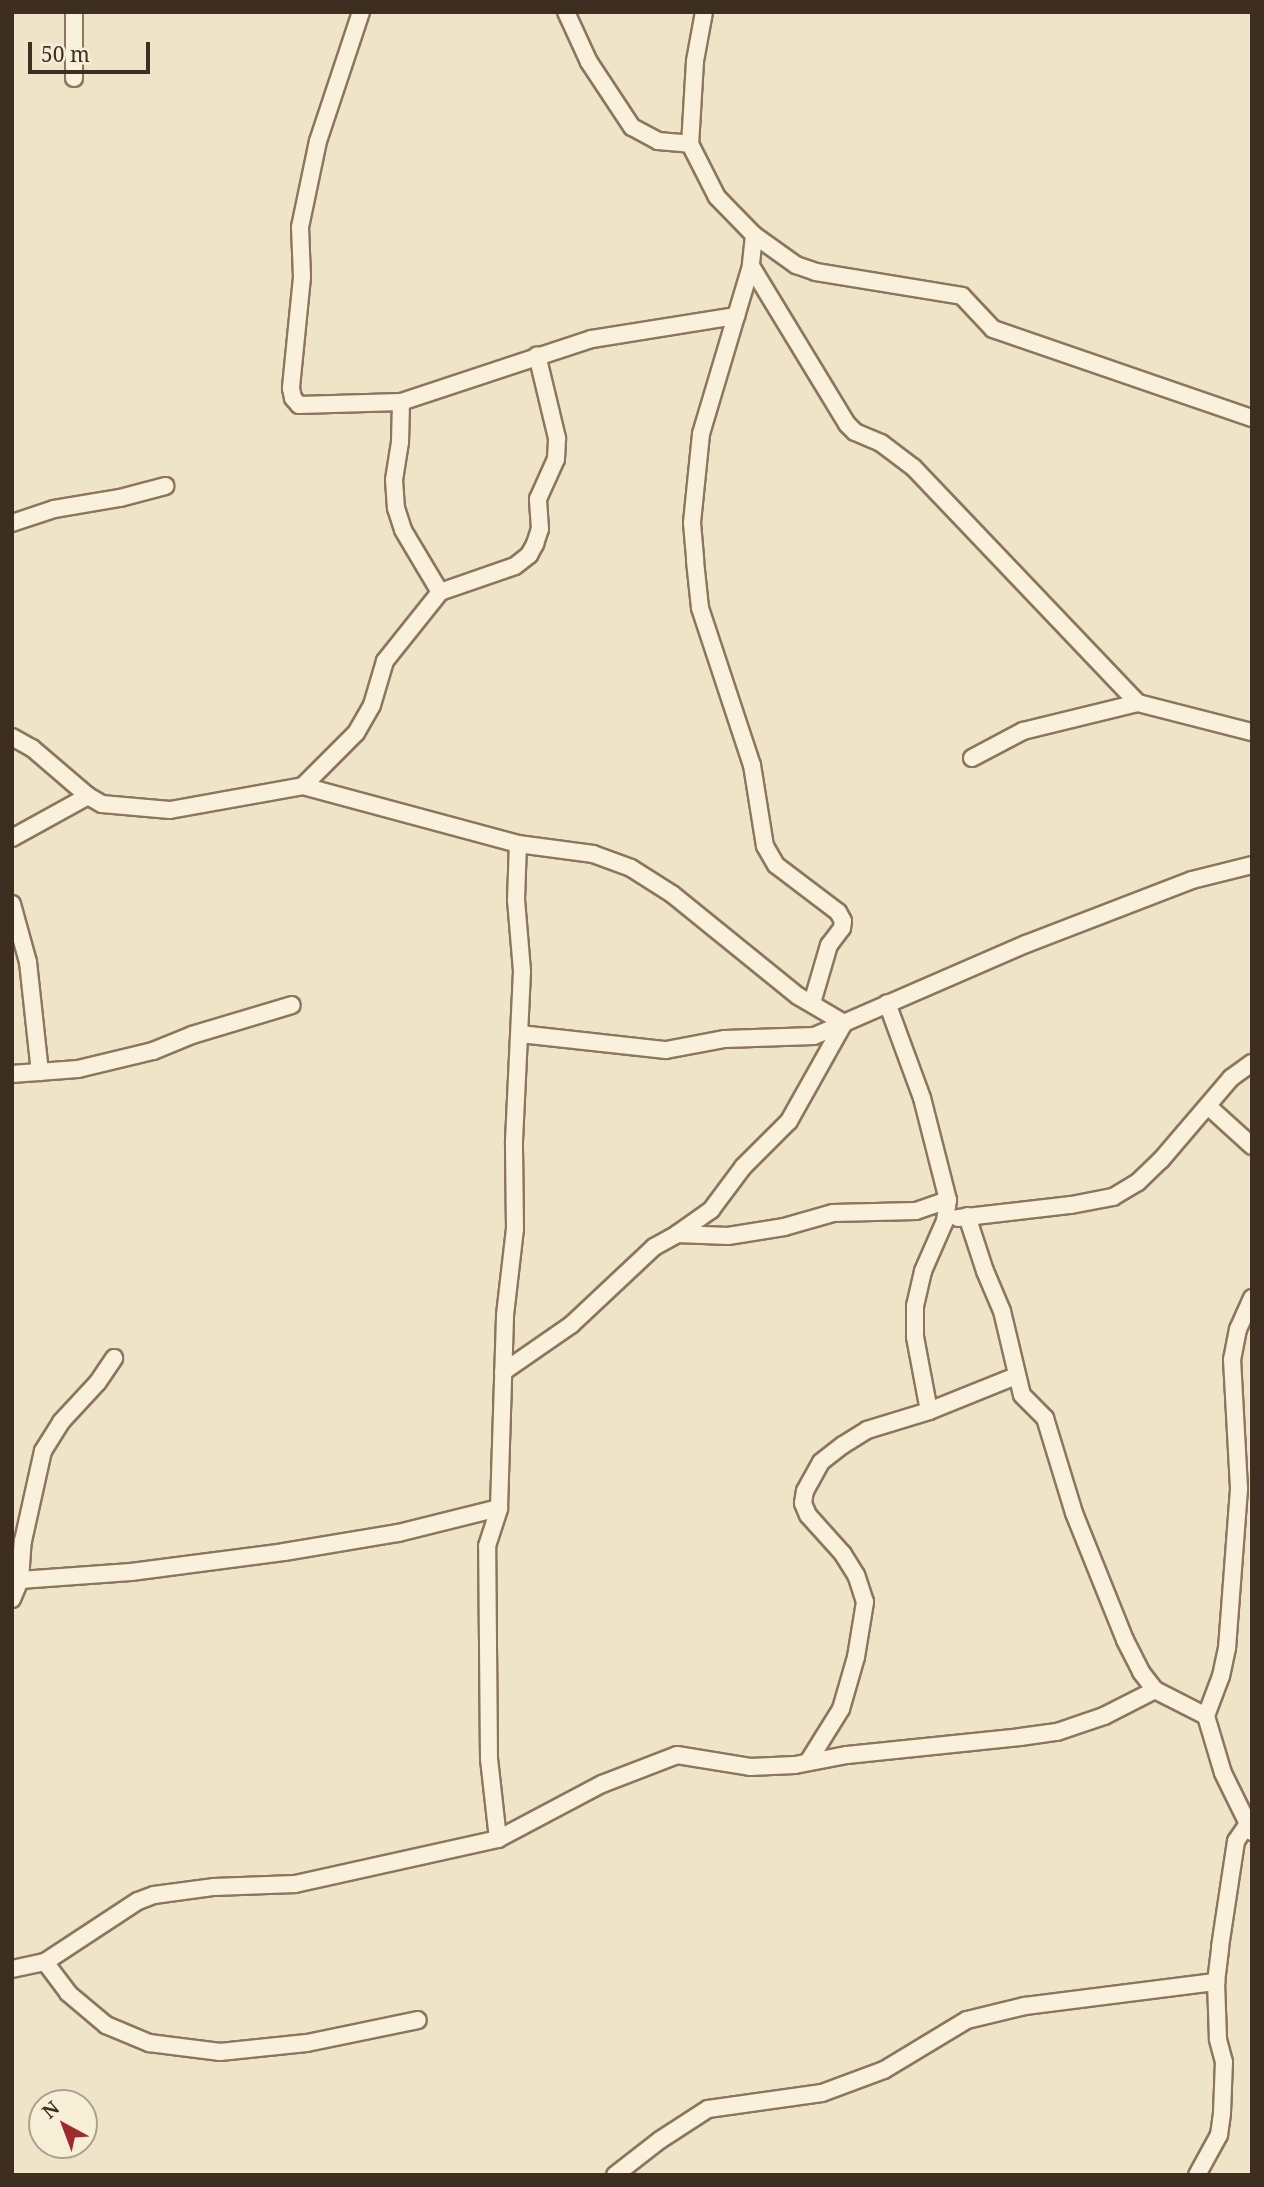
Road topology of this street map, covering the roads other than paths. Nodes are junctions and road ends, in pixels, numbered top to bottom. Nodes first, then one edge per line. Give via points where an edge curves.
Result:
1 (74, 12) edge
2 (361, 12) edge
3 (566, 12) edge
4 (704, 12) edge
5 (74, 78) dead end
6 (690, 144) junction
7 (754, 235) junction
8 (751, 267) junction
9 (736, 316) junction
10 (537, 355) junction
11 (401, 402) junction
12 (1252, 418) edge
13 (164, 486) dead end
14 (12, 523) edge
15 (440, 592) junction
16 (1138, 703) junction
17 (1252, 732) edge
18 (12, 737) edge
19 (972, 758) dead end
20 (303, 786) junction
21 (88, 796) junction
22 (12, 838) edge
23 (517, 844) junction
24 (1252, 865) edge
25 (12, 904) edge
26 (812, 1003) junction
27 (887, 1003) junction
28 (292, 1004) dead end
29 (844, 1023) junction
30 (520, 1034) junction
31 (1252, 1063) edge
32 (40, 1072) junction
33 (12, 1074) edge
34 (1209, 1107) junction
35 (1252, 1146) edge
36 (948, 1200) junction
37 (967, 1216) junction
38 (945, 1220) junction
39 (677, 1234) junction
40 (1252, 1298) edge
41 (114, 1357) dead end
42 (503, 1372) junction
43 (1016, 1376) junction
44 (929, 1411) junction
45 (1245, 1506) edge
46 (499, 1508) junction
47 (20, 1580) junction
48 (12, 1599) edge
49 (1156, 1690) junction
50 (1206, 1716) junction
51 (808, 1762) junction
52 (1250, 1824) edge
53 (498, 1839) junction
54 (45, 1962) junction
55 (12, 1969) edge
56 (1216, 1982) junction
57 (418, 2020) dead end
58 (615, 2175) edge
59 (1197, 2175) edge

1 - 5 street
2 - 11 street via 318,141 300,227 302,277 290,388 293,398 305,406
3 - 6 street via 589,62 632,127 658,141
4 - 6 street via 695,61
6 - 7 street via 717,197
7 - 8 street
7 - 12 street via 796,265 816,272 962,296 993,329
8 - 9 street
8 - 16 street via 847,424 913,467
9 - 10 street via 592,339
9 - 26 street via 701,434 695,482 692,523 700,608 752,765 765,846 776,865 838,912 843,921 829,945
10 - 11 street
10 - 15 street via 557,438 556,458 538,499 540,529 535,544 515,566
11 - 15 street via 396,508 402,530
13 - 14 street via 54,509
15 - 20 street via 385,661 372,705 356,733
16 - 17 street
16 - 19 street via 1023,731
18 - 21 street via 32,748
20 - 21 street via 170,810 102,804
20 - 23 street
21 - 22 street
23 - 26 street via 593,854 631,868 672,894
23 - 30 street
24 - 27 street via 1156,894
25 - 32 street via 28,962
26 - 29 street
27 - 29 street
27 - 36 street via 922,1098
28 - 32 street via 153,1051 78,1069
29 - 30 street via 814,1036 725,1039 666,1050
29 - 39 street via 789,1121 743,1167 711,1210
30 - 42 street via 515,1229
31 - 34 street via 1237,1072
32 - 33 street
34 - 35 street
34 - 37 street via 1138,1182 1113,1197
36 - 38 street
36 - 39 street via 916,1211 833,1213 728,1236
37 - 38 street
37 - 43 street via 1002,1311
38 - 44 street via 923,1270 915,1306 915,1337
39 - 42 street via 654,1247 571,1325
40 - 45 street via 1231,1359
41 - 47 street via 43,1451 25,1528
42 - 46 street
43 - 44 street
43 - 49 street via 1022,1395 1045,1418 1074,1513 1125,1640
44 - 51 street via 867,1430 843,1445 821,1462 805,1491 808,1515 843,1554 865,1602 841,1709
45 - 50 street via 1227,1648
46 - 47 street via 398,1534 284,1552 131,1572
46 - 53 street via 487,1546 489,1759
47 - 48 street
49 - 50 street
49 - 51 street via 1104,1716 1057,1732
50 - 52 street via 1223,1773
51 - 53 street via 750,1767 677,1755 602,1784
52 - 56 street via 1236,1841
53 - 54 street via 295,1884 154,1895
54 - 55 street
54 - 57 street via 68,1993 106,2025 149,2043 220,2052 307,2043
56 - 58 street via 1025,2006 967,2020 884,2070 822,2092 708,2109
56 - 59 street via 1218,2039 1224,2062 1222,2113 1219,2135

